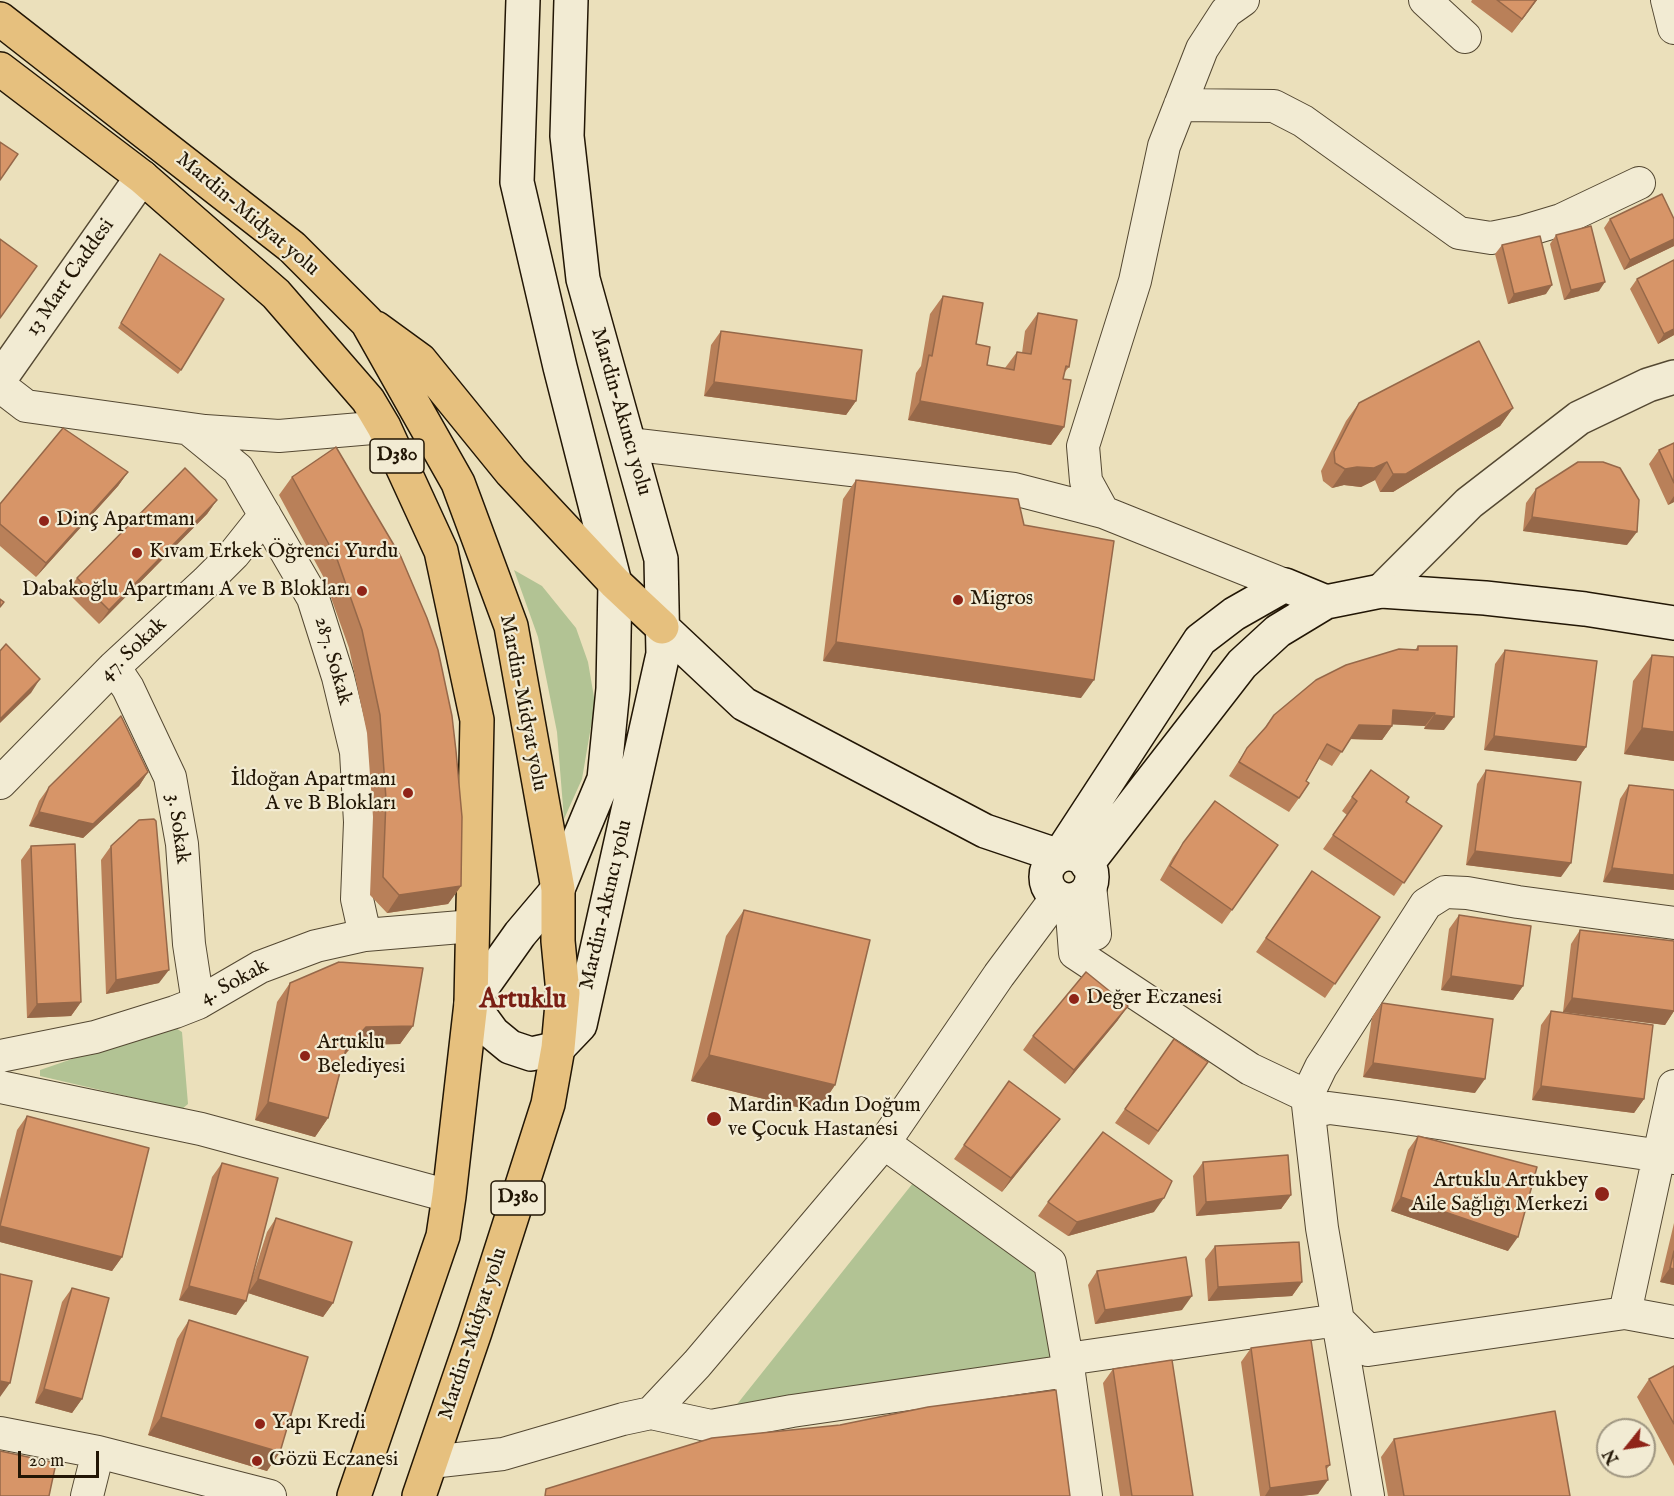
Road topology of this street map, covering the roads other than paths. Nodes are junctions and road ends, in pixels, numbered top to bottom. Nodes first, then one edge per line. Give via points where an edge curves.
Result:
1 (523, 0) edge
2 (571, 0) edge
3 (1243, 0) edge
4 (1425, 0) edge
5 (1667, 0) edge
6 (0, 19) edge
7 (1674, 28) edge
8 (1465, 37) dead end
9 (0, 69) edge
10 (1180, 105) junction
11 (142, 177) junction
12 (1639, 183) dead end
13 (367, 322) junction
14 (1674, 377) edge
15 (0, 379) edge
16 (0, 386) edge
17 (384, 427) junction
18 (189, 429) junction
19 (628, 444) junction
20 (1103, 512) junction
21 (266, 515) junction
22 (615, 583) junction
23 (1285, 585) junction
24 (1381, 591) junction
25 (1326, 602) junction
26 (1674, 623) edge
27 (662, 627) junction
28 (114, 667) junction
29 (0, 783) edge
30 (1073, 881) junction
31 (558, 889) junction
32 (1674, 923) edge
33 (473, 926) junction
34 (366, 935) junction
35 (471, 1003) junction
36 (198, 1004) junction
37 (580, 1025) junction
38 (558, 1048) junction
39 (0, 1056) edge
40 (1674, 1086) edge
41 (0, 1087) edge
42 (548, 1104) junction
43 (1308, 1104) junction
44 (884, 1143) junction
45 (1666, 1157) edge
46 (449, 1196) junction
47 (1625, 1314) junction
48 (1338, 1320) junction
49 (1674, 1322) edge
50 (1067, 1365) junction
51 (651, 1413) junction
52 (0, 1433) edge
53 (98, 1452) junction
54 (431, 1462) junction
55 (87, 1496) edge
56 (270, 1496) edge
57 (354, 1496) edge
58 (419, 1496) edge
59 (1086, 1496) edge
60 (1368, 1496) edge

1 - 22 main road, Mardin-Akıncı yolu via 517,182
2 - 19 main road, Mardin-Akıncı yolu via 567,136 583,279
3 - 10 street via 1226,12 1202,49
4 - 8 street
5 - 7 street
6 - 13 highway, Mardin-Midyat yolu / D380 via 292,247
9 - 11 highway, Mardin-Midyat yolu / D380
10 - 12 street via 1274,106 1303,122 1459,233 1491,238 1521,232 1561,220
10 - 20 street via 1164,146 1135,281 1083,446 1086,481
11 - 15 main road, 13 Mart Caddesi
11 - 17 highway, Mardin-Midyat yolu / D380 via 276,294 368,400
13 - 22 highway via 420,360 511,472
13 - 31 highway, Mardin-Midyat yolu / D380 via 458,483 511,626
14 - 24 main road via 1579,418 1468,503
16 - 18 street via 26,406
17 - 18 street via 279,436
17 - 33 highway, Mardin-Midyat yolu / D380 via 441,551 477,720
18 - 21 street, 287. Sokak via 238,470
19 - 20 street via 1014,489
19 - 27 main road, Mardin-Akıncı yolu via 661,559
20 - 23 street
21 - 28 street, 47. Sokak via 234,554
21 - 34 street, 287. Sokak via 313,598 356,752 360,822 357,899
22 - 27 highway
22 - 31 main road, Mardin-Akıncı yolu via 613,689 604,779
23 - 25 main road
23 - 30 main road via 1234,614 1200,640
24 - 25 main road
24 - 26 main road via 1485,598
25 - 30 main road via 1278,631 1242,664
27 - 30 main road via 744,704
27 - 37 main road, Mardin-Akıncı yolu via 663,654
28 - 29 street, 47. Sokak
28 - 36 street, 3. Sokak via 170,777 182,844
30 - 43 street via 1075,953
30 - 44 street via 999,975
31 - 35 main road, Mardin-Akıncı yolu
31 - 38 highway, Mardin-Midyat yolu / D380 via 563,993
32 - 43 street via 1445,892 1426,904 1321,1067
33 - 34 street, 4. Sokak
33 - 35 highway, Mardin-Midyat yolu / D380
34 - 36 street, 4. Sokak via 316,946 260,967
35 - 38 main road via 493,1033 510,1047 531,1054
35 - 46 highway, Mardin-Midyat yolu / D380
36 - 39 street, 4. Sokak via 94,1037
37 - 38 main road
37 - 42 highway
38 - 42 highway, Mardin-Midyat yolu / D380
40 - 45 street
41 - 46 street via 201,1130
42 - 54 highway, Mardin-Midyat yolu / D380
43 - 45 street
43 - 48 street via 1322,1228
44 - 50 street via 1050,1263
44 - 51 street
45 - 47 street
46 - 57 highway, Mardin-Midyat yolu / D380 via 443,1236
47 - 48 street via 1368,1350
47 - 49 street
48 - 50 street
48 - 60 street
50 - 51 street via 711,1426
50 - 59 street
51 - 54 street via 502,1454
52 - 53 street
53 - 55 street
53 - 56 street
54 - 58 highway, Mardin-Midyat yolu / D380

